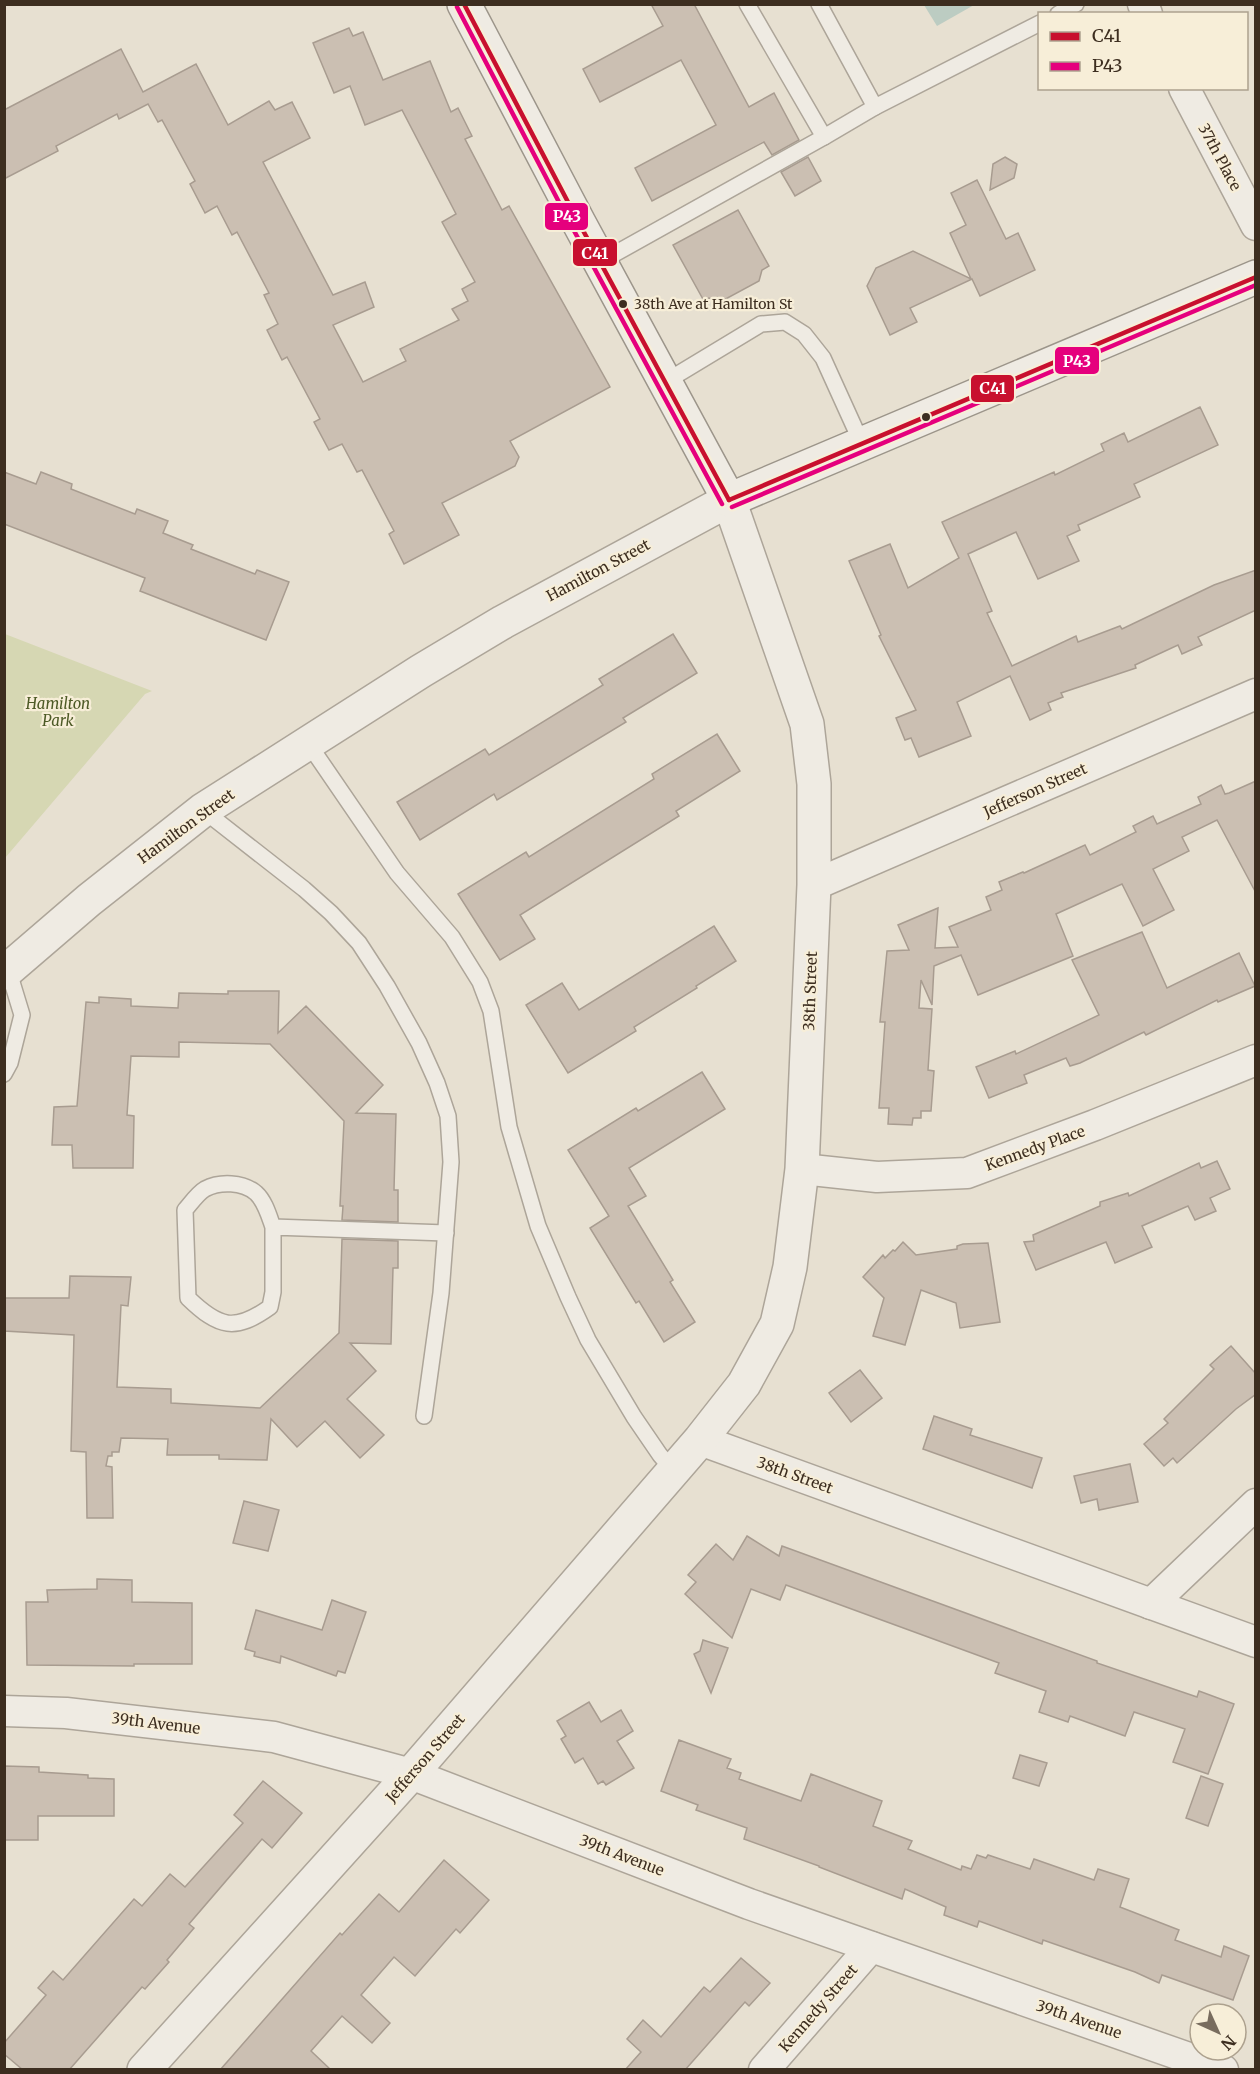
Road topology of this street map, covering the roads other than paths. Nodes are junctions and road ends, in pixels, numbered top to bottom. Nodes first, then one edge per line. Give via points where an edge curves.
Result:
1 (464, 4) edge
2 (747, 4) edge
3 (819, 4) edge
4 (1076, 4) edge
5 (1062, 12) edge
6 (1038, 24) edge
7 (1186, 90) edge
8 (875, 107) junction
9 (824, 137) junction
10 (1256, 225) edge
11 (600, 262) junction
12 (1256, 277) edge
13 (665, 382) junction
14 (862, 444) junction
15 (729, 500) junction
16 (1256, 693) edge
17 (308, 743) junction
18 (203, 810) junction
19 (814, 885) junction
20 (6, 971) edge
21 (1256, 1060) edge
22 (4, 1074) edge
23 (802, 1169) junction
24 (273, 1227) junction
25 (446, 1233) junction
26 (423, 1416) dead end
27 (700, 1440) junction
28 (674, 1471) junction
29 (1256, 1504) edge
30 (1151, 1604) junction
31 (1256, 1642) edge
32 (4, 1711) edge
33 (411, 1774) junction
34 (871, 1947) junction
35 (144, 2070) edge
36 (764, 2070) edge
37 (1223, 2070) edge

1 - 11 street, 38th Street
2 - 9 lane
3 - 8 lane
4 - 5 lane
6 - 8 lane
7 - 10 street, 37th Place
8 - 9 lane
9 - 11 lane
11 - 13 street, 38th Street
12 - 14 street, Hamilton Street
13 - 14 lane via 761,324 785,322 804,334 823,358
13 - 15 street, 38th Street
14 - 15 street, Hamilton Street
15 - 17 street, Hamilton Street via 503,622
15 - 19 street, 38th Street via 807,724 814,784
16 - 19 street, Jefferson Street
17 - 18 street, Hamilton Street
17 - 28 lane via 397,873 452,937 480,982 491,1011 509,1127 538,1226 588,1340 634,1417
18 - 20 street, Hamilton Street
18 - 25 lane via 331,913 359,943 387,986 419,1043 448,1116 451,1162
19 - 23 street, 38th Street
20 - 22 lane via 22,1015
21 - 23 street, Kennedy Place via 967,1173 877,1177
23 - 27 street, 38th Street via 790,1267 777,1324 744,1384
24 - 24 lane via 256,1193 223,1183 204,1189 185,1210 188,1299 214,1320 228,1324 253,1319 270,1307
24 - 25 lane
25 - 26 lane
27 - 28 street, Jefferson Street
27 - 30 street, 38th Street
28 - 33 street, Jefferson Street
29 - 30 street
30 - 31 street, 38th Street
32 - 33 street, 39th Avenue via 66,1713 274,1737
33 - 34 street, 39th Avenue
33 - 35 street, Jefferson Street
34 - 36 street, Kennedy Street
34 - 37 street, 39th Avenue

